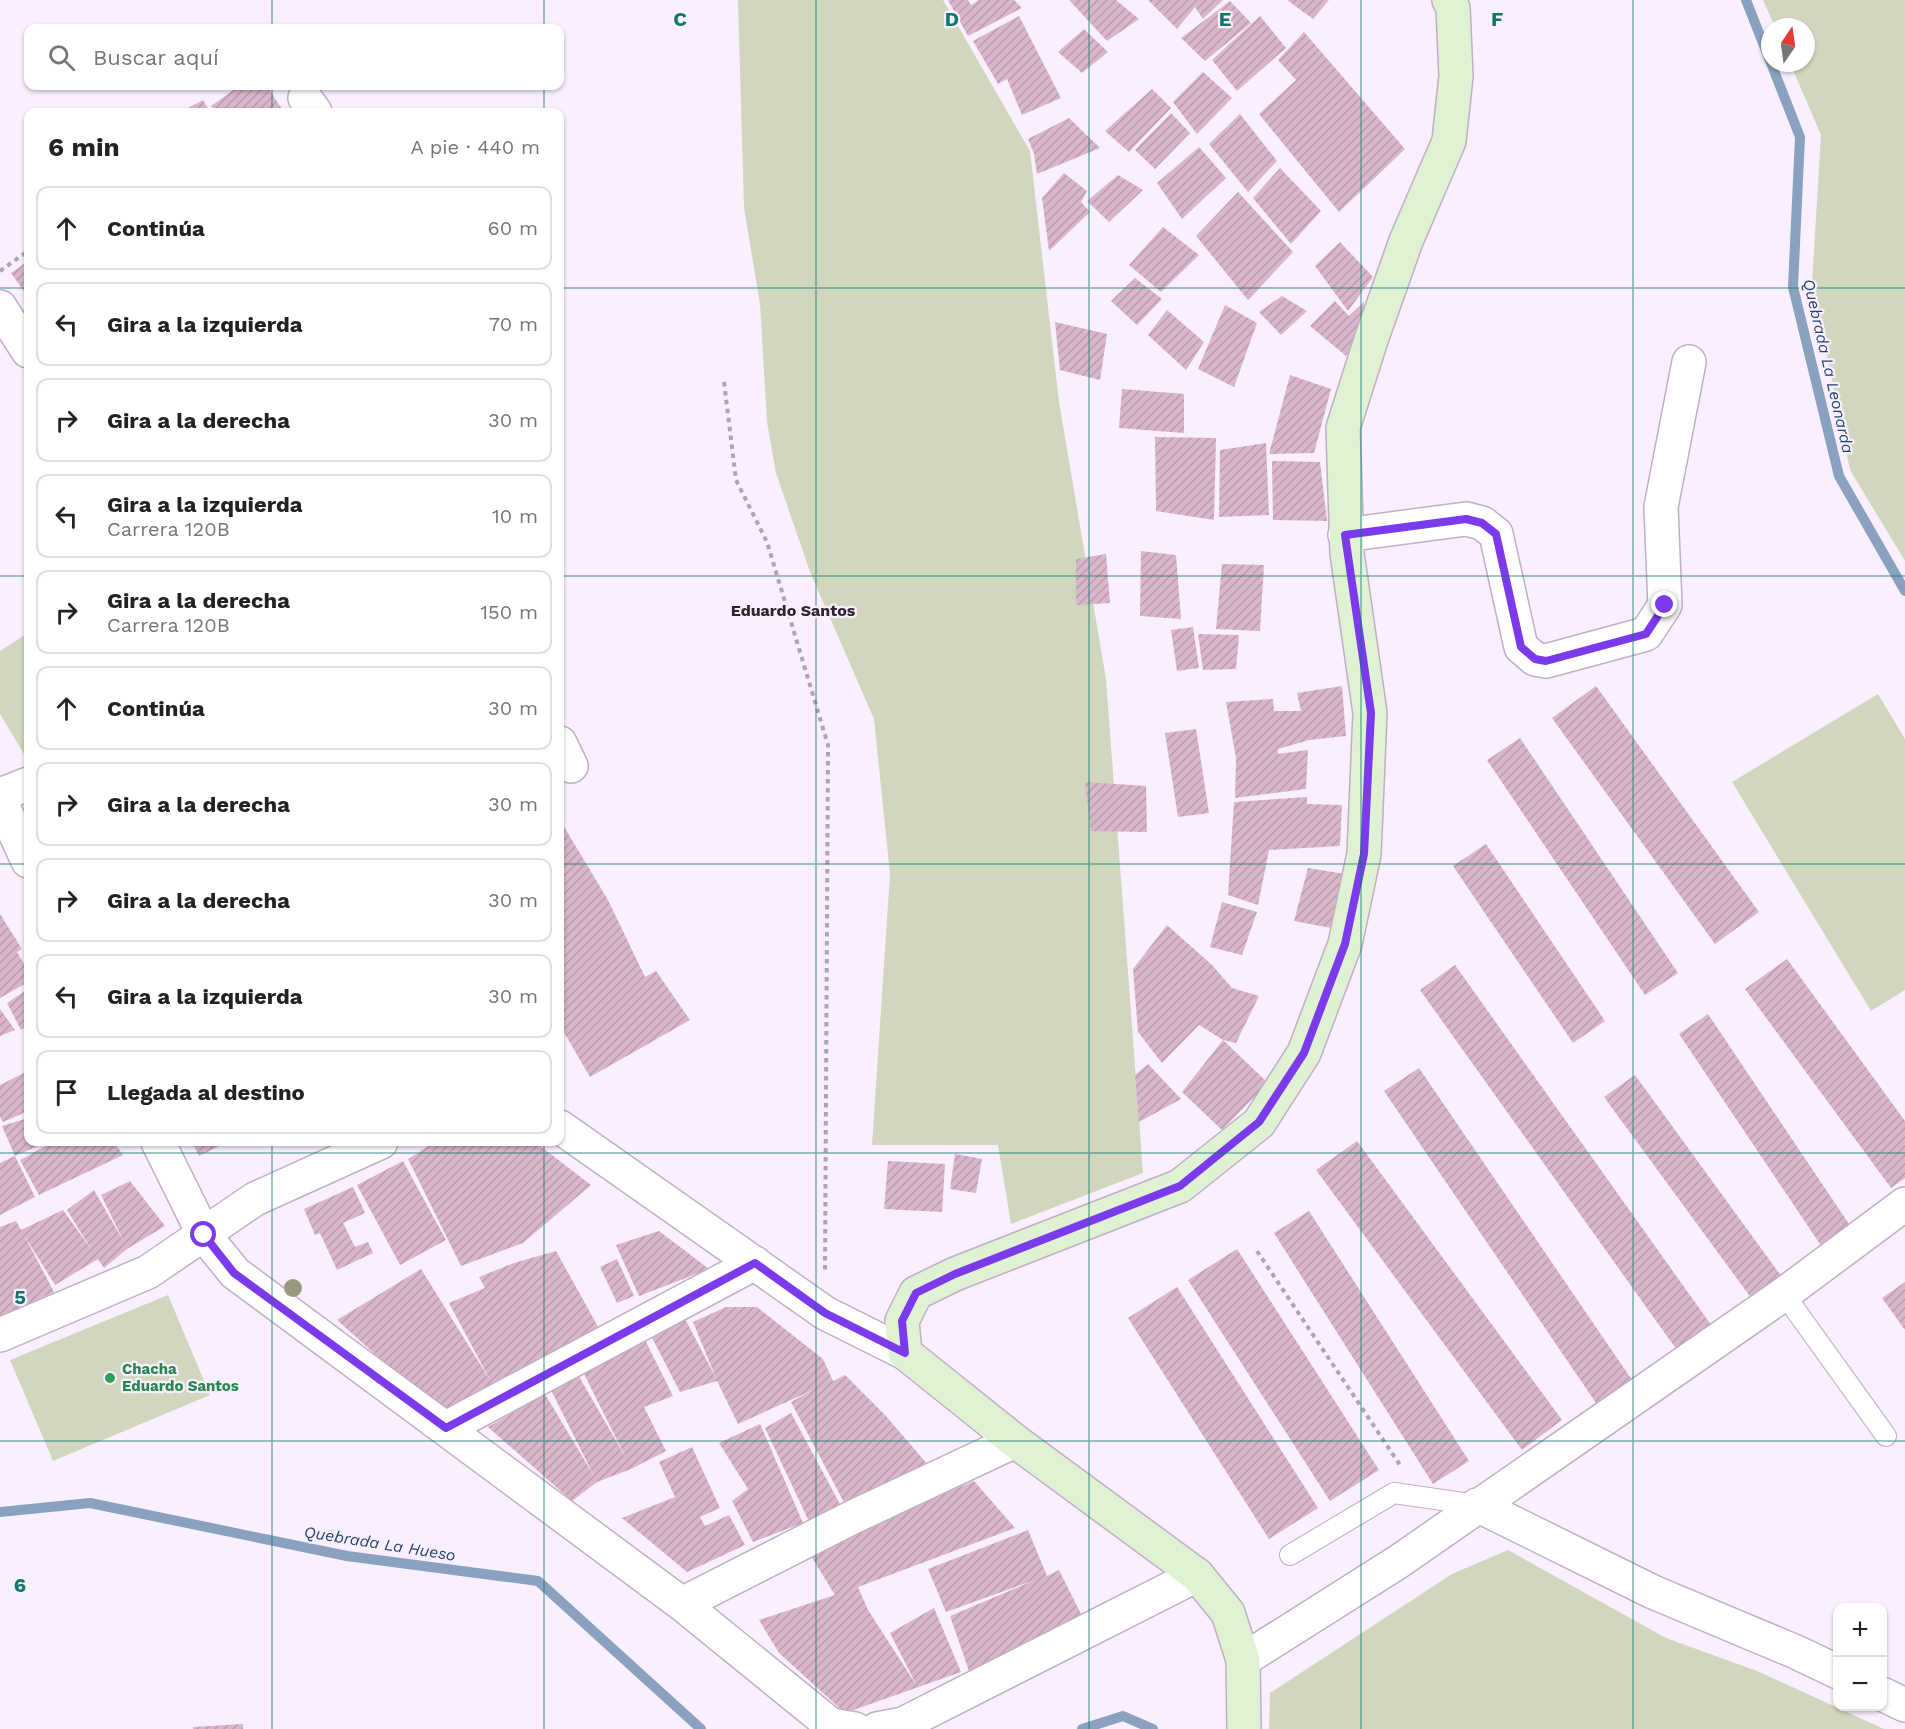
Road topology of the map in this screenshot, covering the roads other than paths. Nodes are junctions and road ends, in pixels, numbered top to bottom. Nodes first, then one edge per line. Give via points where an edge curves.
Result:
1 (1449, 0) edge
2 (0, 307) edge
3 (24, 345) edge
4 (1689, 362) dead end
5 (1345, 535) junction
6 (24, 786) edge
7 (0, 795) edge
8 (0, 800) edge
9 (24, 852) edge
10 (564, 1130) edge
11 (160, 1146) edge
12 (372, 1146) edge
13 (1905, 1204) edge
14 (204, 1235) junction
15 (755, 1263) junction
16 (1784, 1294) junction
17 (0, 1335) edge
18 (905, 1353) junction
19 (446, 1428) junction
20 (1886, 1436) dead end
21 (1015, 1441) junction
22 (1478, 1505) junction
23 (1290, 1555) dead end
24 (1197, 1575) junction
25 (682, 1604) junction
26 (1243, 1660) junction
27 (1833, 1670) edge
28 (1887, 1696) edge
29 (1905, 1705) edge
30 (855, 1729) edge
31 (877, 1729) edge
32 (1244, 1729) edge

1 - 5 street via 1453,8 1456,76 1449,141 1406,241 1343,428
2 - 3 street
4 - 5 street via 1661,507 1665,605 1646,634 1546,661 1535,659 1521,647 1496,534 1482,523 1466,519
5 - 18 street via 1371,713 1364,854 1345,944 1304,1053 1259,1122 1180,1186 916,1293 902,1321
6 - 7 street
8 - 9 street
10 - 15 street
11 - 14 street
12 - 14 street via 255,1199
13 - 16 street
14 - 17 street via 148,1272
14 - 19 street via 234,1273
15 - 18 street via 825,1313
15 - 19 street
16 - 20 lane
16 - 22 street
18 - 21 street
19 - 25 street
21 - 24 street
21 - 25 street
22 - 23 lane via 1394,1493
22 - 26 street via 1398,1562
22 - 27 street via 1653,1592
24 - 26 street via 1228,1613
24 - 31 street via 903,1724
25 - 30 street via 831,1725
26 - 32 street
28 - 29 street

